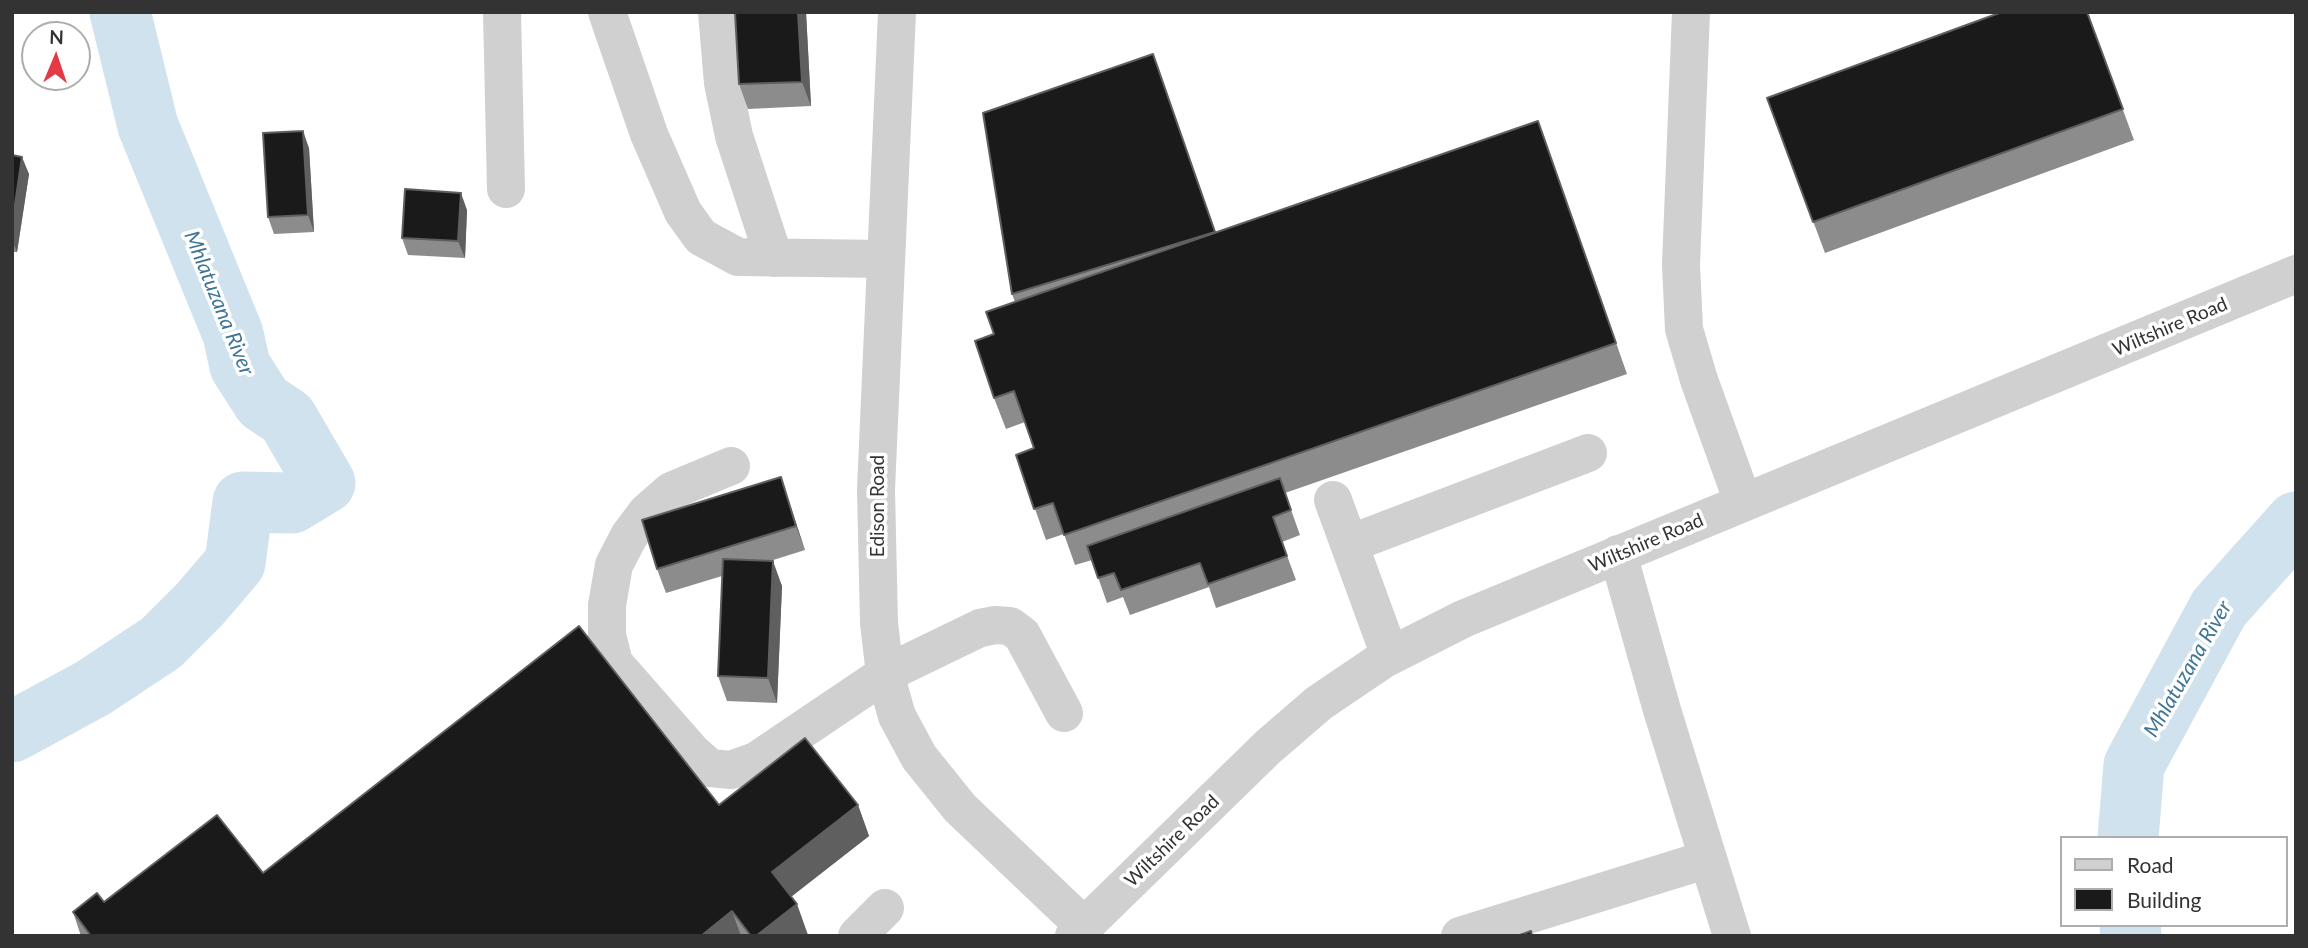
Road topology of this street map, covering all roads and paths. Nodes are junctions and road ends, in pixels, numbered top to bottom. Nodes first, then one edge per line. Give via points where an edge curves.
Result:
1 (502, 12) edge
2 (607, 12) edge
3 (717, 12) edge
4 (897, 12) edge
5 (1691, 12) edge
6 (506, 189) dead end
7 (774, 258) junction
8 (886, 260) junction
9 (2296, 274) edge
10 (1588, 453) dead end
11 (731, 466) dead end
12 (1332, 500) dead end
13 (1742, 502) junction
14 (1349, 544) junction
15 (1618, 554) junction
16 (1390, 656) junction
17 (885, 674) junction
18 (1064, 713) dead end
19 (1708, 859) junction
20 (885, 908) dead end
21 (1079, 931) edge
22 (857, 936) edge
23 (1460, 936) edge
24 (1732, 936) edge

1 - 6 street
2 - 7 street via 649,134 683,212 701,237 738,257
3 - 7 street via 723,83 734,136
4 - 8 street, Edison Road
5 - 13 street via 1681,265 1684,329
7 - 8 street
8 - 17 street, Edison Road via 876,490 879,623
9 - 13 street, Wiltshire Road
10 - 14 street
11 - 17 street via 671,491 629,536 614,565 607,605 607,635 614,663 692,752 710,768 731,770 756,761
12 - 14 street
13 - 15 street, Wiltshire Road
14 - 16 street
15 - 16 street, Wiltshire Road via 1463,618
15 - 19 street
16 - 21 street, Wiltshire Road via 1319,703 1268,747
17 - 18 street via 980,628 1010,626 1022,635
17 - 21 street, Edison Road via 897,716 919,757 960,808
19 - 23 street
19 - 24 street
20 - 22 street

